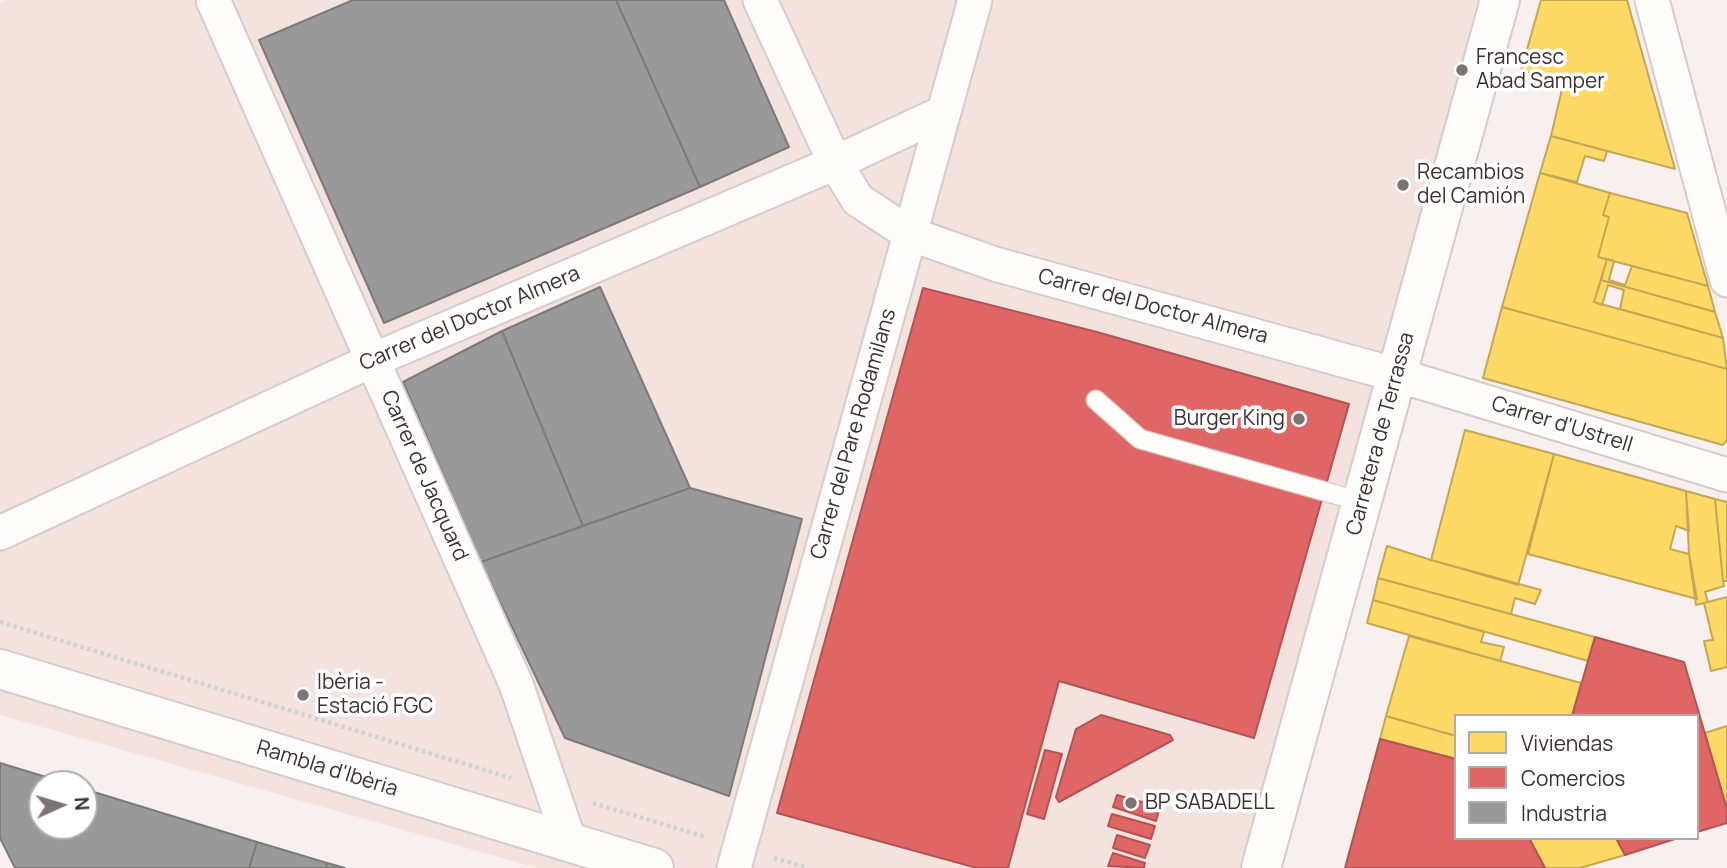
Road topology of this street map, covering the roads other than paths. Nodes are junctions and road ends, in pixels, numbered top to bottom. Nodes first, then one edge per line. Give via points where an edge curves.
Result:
1 (213, 0) edge
2 (760, 0) edge
3 (975, 0) edge
4 (1500, 0) edge
5 (1653, 0) edge
6 (942, 113) junction
7 (835, 163) junction
8 (910, 234) junction
9 (1727, 280) edge
10 (373, 360) junction
11 (1397, 375) junction
12 (1096, 400) dead end
13 (1727, 475) edge
14 (1362, 502) junction
15 (0, 533) edge
16 (0, 669) edge
17 (570, 843) junction
18 (736, 858) edge
19 (654, 868) edge
20 (1261, 868) edge

1 - 10 street, Carrer de Jacquard
2 - 7 street, Carrer del Doctor Almera
3 - 6 street, Carrer del Pare Rodamilans
4 - 11 main road, Carretera de Terrassa
5 - 9 street
6 - 7 street, Carrer del Doctor Almera
6 - 8 street, Carrer del Pare Rodamilans
7 - 8 street, Carrer del Doctor Almera via 858,200
7 - 10 street, Carrer del Doctor Almera
8 - 11 street, Carrer del Doctor Almera via 995,264
8 - 18 street, Carrer del Pare Rodamilans
10 - 15 street, Carrer del Doctor Almera
10 - 17 street, Carrer de Jacquard via 516,684
11 - 13 street, Carrer d'Ustrell
11 - 14 main road, Carretera de Terrassa
12 - 14 lane via 1140,439
14 - 20 main road, Carretera de Terrassa
16 - 17 main road, Rambla d'Ibèria
17 - 19 main road, Rambla d'Ibèria

